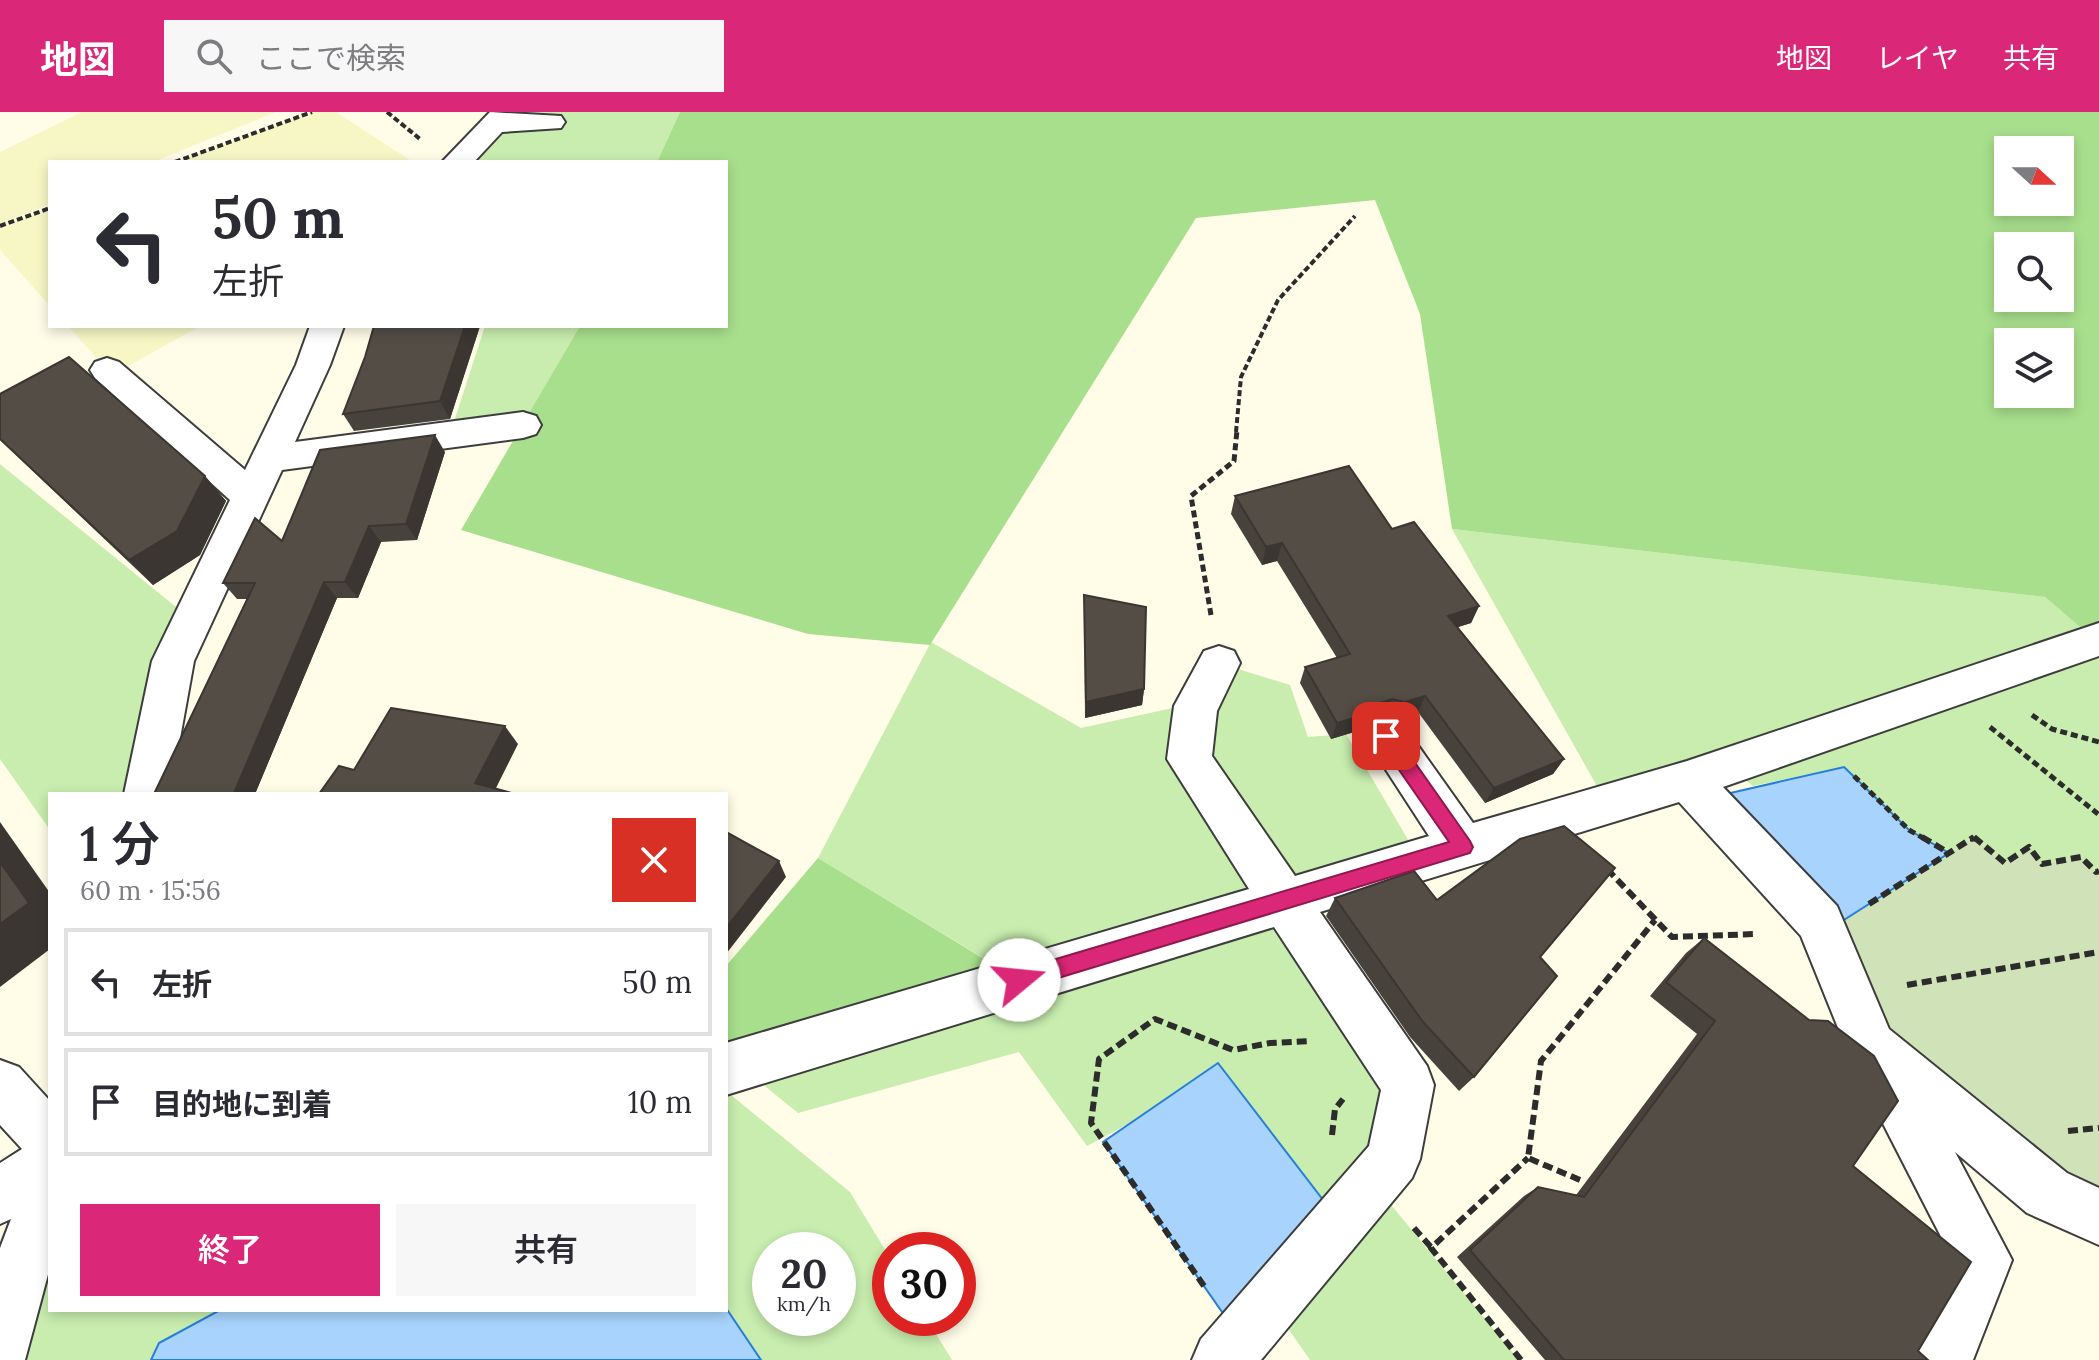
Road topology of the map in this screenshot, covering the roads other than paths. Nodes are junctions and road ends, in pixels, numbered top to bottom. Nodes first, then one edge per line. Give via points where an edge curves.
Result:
1 (500, 118) edge
2 (551, 122) dead end
3 (459, 160) edge
4 (326, 328) edge
5 (107, 370) dead end
6 (523, 425) dead end
7 (268, 459) junction
8 (251, 497) junction
9 (2099, 639) edge
10 (1219, 663) road end
11 (1386, 736) dead end
12 (1687, 780) junction
13 (147, 792) edge
14 (1463, 847) junction
15 (1285, 900) junction
16 (1871, 1047) junction
17 (728, 1068) edge
18 (0, 1086) edge
19 (48, 1138) edge
20 (48, 1163) edge
21 (0, 1196) edge
22 (48, 1198) edge
23 (2099, 1217) edge
24 (33, 1277) edge
25 (0, 1349) edge
26 (1231, 1349) edge
27 (1943, 1360) edge

1 - 2 street
1 - 3 street
4 - 7 street
5 - 8 street
6 - 7 street
7 - 8 street
8 - 13 street via 173,661
9 - 12 street
10 - 15 street via 1196,706 1189,759
11 - 14 street
12 - 14 street
12 - 16 street via 1820,922
14 - 15 street
15 - 17 street
15 - 26 street via 1408,1085 1393,1159
16 - 23 street via 2047,1193
16 - 27 street via 1983,1260
18 - 19 street
20 - 21 street
22 - 24 street
24 - 25 street

